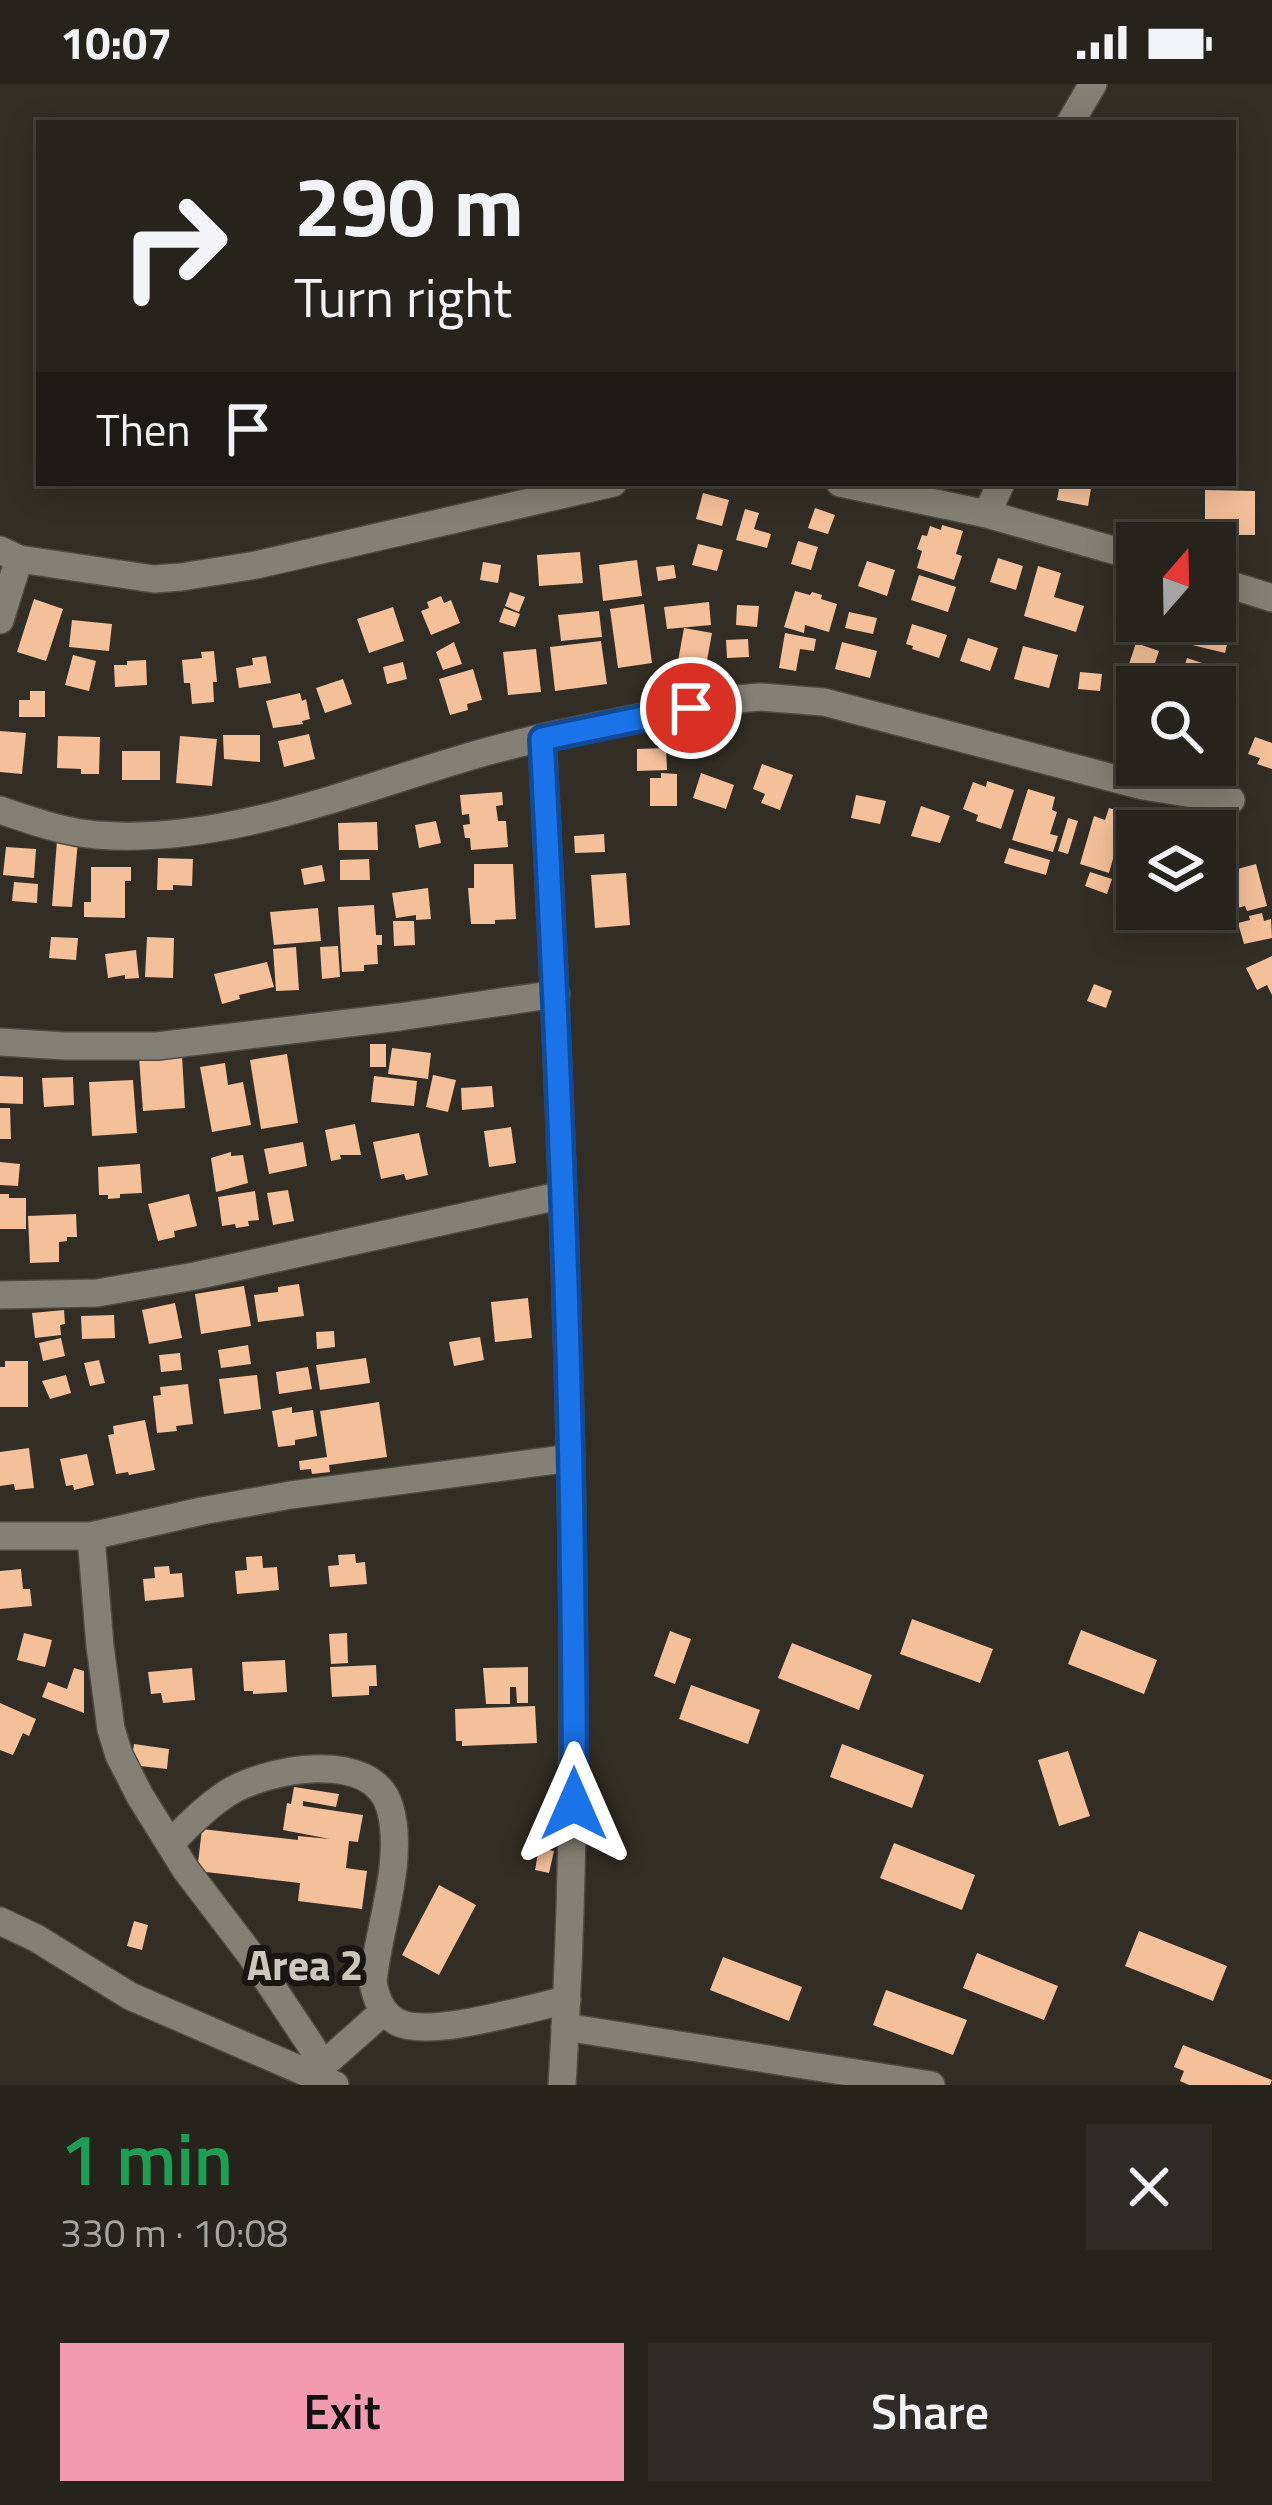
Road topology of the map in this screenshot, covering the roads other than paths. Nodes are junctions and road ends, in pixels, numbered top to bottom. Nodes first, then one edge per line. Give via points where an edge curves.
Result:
1 (1093, 84) edge
2 (1072, 120) edge
3 (600, 486) edge
4 (854, 486) edge
5 (1000, 486) edge
6 (987, 514) junction
7 (1116, 550) edge
8 (9, 555) edge
9 (1236, 587) edge
10 (1272, 598) edge
11 (0, 620) edge
12 (542, 739) junction
13 (1232, 800) dead end
14 (0, 810) edge
15 (556, 994) junction
16 (0, 1042) edge
17 (563, 1195) junction
18 (0, 1295) edge
19 (571, 1458) junction
20 (0, 1536) edge
21 (91, 1536) junction
22 (170, 1844) junction
23 (0, 1921) edge
24 (384, 2012) junction
25 (566, 2014) junction
26 (327, 2080) edge
27 (562, 2085) edge
28 (931, 2085) edge

1 - 2 street
3 - 8 street via 181,577
4 - 6 street
5 - 6 street
6 - 7 street
8 - 11 street
9 - 10 street
12 - 13 street via 727,700 795,698 1143,786
12 - 14 street via 288,814 210,828 97,835
12 - 15 street
15 - 16 street via 157,1046
15 - 17 street
17 - 18 street via 98,1294
17 - 19 street
19 - 21 street via 291,1495
19 - 25 street
20 - 21 street
21 - 22 street via 111,1729
22 - 24 street via 245,1784 320,1768 357,1773 375,1785 394,1823 373,1982
22 - 26 street
23 - 26 street via 130,1996
24 - 25 street via 414,2028
24 - 26 street
25 - 27 street
25 - 28 street

